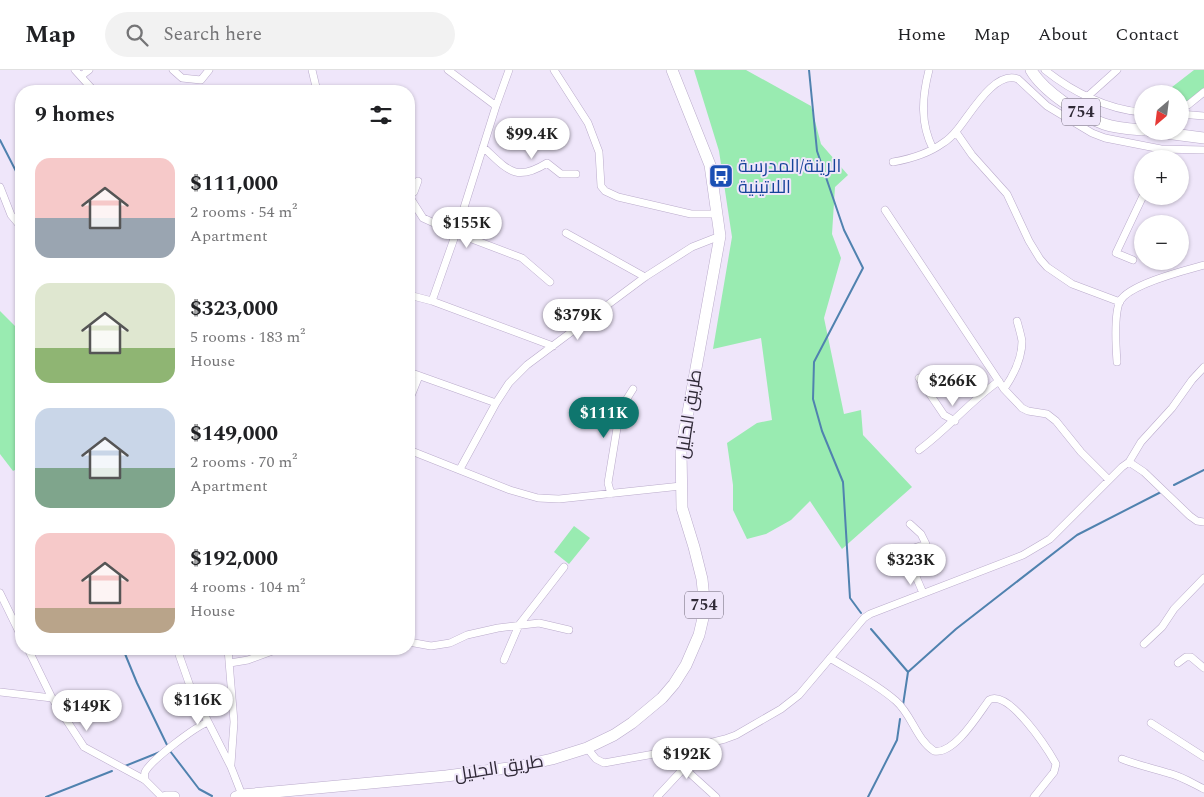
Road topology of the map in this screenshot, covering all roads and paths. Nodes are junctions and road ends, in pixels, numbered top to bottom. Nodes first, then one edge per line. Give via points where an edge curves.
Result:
1 (89, 70) edge
2 (173, 70) edge
3 (209, 70) edge
4 (312, 70) edge
5 (448, 70) edge
6 (509, 70) edge
7 (554, 70) edge
8 (672, 70) edge
9 (929, 70) edge
10 (1031, 70) edge
11 (1044, 70) edge
12 (1117, 70) edge
13 (78, 73) edge
14 (89, 85) edge
15 (316, 85) edge
16 (1204, 92) edge
17 (1088, 96) junction
18 (1189, 104) edge
19 (496, 106) junction
20 (1134, 111) edge
21 (1189, 115) edge
22 (1204, 116) edge
23 (1134, 129) edge
24 (956, 132) junction
25 (1189, 136) edge
26 (1204, 138) edge
27 (483, 148) junction
28 (933, 148) junction
29 (1161, 149) joint
30 (1204, 150) edge
31 (892, 162) dead end
32 (576, 174) dead end
33 (418, 181) dead end
34 (0, 187) edge
35 (415, 189) edge
36 (1139, 205) edge
37 (415, 206) edge
38 (885, 210) dead end
39 (717, 214) junction
40 (15, 220) edge
41 (456, 233) junction
42 (566, 233) dead end
43 (720, 236) junction
44 (1133, 260) dead end
45 (1204, 265) edge
46 (646, 277) junction
47 (550, 282) dead end
48 (415, 297) edge
49 (432, 301) junction
50 (1120, 302) junction
51 (1017, 321) dead end
52 (553, 346) junction
53 (1117, 362) dead end
54 (1204, 368) edge
55 (415, 374) edge
56 (419, 376) junction
57 (918, 378) dead end
58 (999, 381) junction
59 (415, 386) edge
60 (633, 389) dead end
61 (1004, 389) junction
62 (496, 403) junction
63 (955, 421) junction
64 (919, 450) dead end
65 (415, 452) edge
66 (1129, 462) junction
67 (460, 469) junction
68 (1108, 480) junction
69 (681, 486) junction
70 (611, 494) junction
71 (1204, 522) edge
72 (910, 524) dead end
73 (564, 567) dead end
74 (1204, 578) edge
75 (0, 593) edge
76 (924, 593) junction
77 (15, 624) edge
78 (519, 626) junction
79 (569, 630) dead end
80 (415, 643) edge
81 (1144, 644) dead end
82 (31, 655) edge
83 (179, 655) edge
84 (229, 655) edge
85 (262, 655) edge
86 (830, 658) junction
87 (504, 660) dead end
88 (1178, 662) dead end
89 (230, 663) junction
90 (1204, 668) edge
91 (0, 692) edge
92 (52, 698) junction
93 (208, 722) junction
94 (1151, 723) dead end
95 (693, 747) junction
96 (586, 748) junction
97 (1204, 756) edge
98 (1122, 759) dead end
99 (231, 767) junction
100 (684, 768) junction
101 (145, 780) junction
102 (1204, 789) edge
103 (239, 796) edge
104 (162, 797) edge
105 (166, 797) edge
106 (174, 797) edge
107 (657, 797) edge
108 (716, 797) edge
109 (1034, 797) edge

1 - 13 street
2 - 3 street via 182,78 201,80
4 - 15 street
5 - 19 street
6 - 19 street
7 - 39 street via 588,123 599,152 601,186 605,191 691,214
8 - 39 main road, طريق الجليل / 754 via 710,165
9 - 28 street via 924,88 923,114
10 - 23 main road, 754 via 1061,100 1084,114 1104,124
11 - 17 street
12 - 17 street
13 - 14 street
16 - 18 street
17 - 20 street
19 - 27 street
21 - 22 street
24 - 28 street
24 - 29 street via 993,86 1014,78 1047,106 1092,133
24 - 50 street via 972,155 1008,194 1029,241 1047,267 1072,284
25 - 26 main road
27 - 32 street via 513,172 526,174 547,163 561,174
27 - 41 street
28 - 31 street via 909,160
29 - 30 street
33 - 35 street
34 - 40 street
36 - 44 street via 1116,253
37 - 41 street via 422,218
38 - 58 street
39 - 43 main road, طريق الجليل / 754
41 - 47 street via 522,258
41 - 49 street
42 - 46 street
43 - 46 street via 692,247
43 - 69 main road, طريق الجليل / 754 via 680,451
45 - 50 street via 1131,290
46 - 52 street
48 - 49 street
49 - 52 street
50 - 53 street via 1115,339
51 - 61 street via 1022,340 1020,352
52 - 62 street via 508,383
54 - 66 street via 1141,442
55 - 56 street
56 - 59 street
56 - 62 street
57 - 63 street via 944,415
58 - 61 street
58 - 63 street via 977,397
60 - 70 street via 618,422 608,483
61 - 68 street via 1022,408 1048,414 1056,421
62 - 67 street
63 - 64 street
65 - 67 street
66 - 68 street
66 - 71 street via 1190,516
67 - 70 street via 538,498
68 - 76 street via 1037,547
69 - 70 street
69 - 96 main road, طريق الجليل / 754 via 682,508 702,579 703,618 699,635 686,665 662,698 632,723
72 - 76 street via 922,534 926,544 905,551
73 - 78 street
74 - 81 street
75 - 77 street
76 - 86 street via 864,618
78 - 79 street via 539,623
78 - 80 street via 466,635 450,644
78 - 87 street
82 - 92 street
83 - 93 street
84 - 89 street
85 - 89 street
86 - 95 street via 799,695 781,709 730,737
86 - 109 street via 896,701 934,751 943,751 956,742 989,700 999,698 1020,714 1056,764 1052,777
88 - 90 street via 1191,657
89 - 99 street via 234,722
91 - 92 street
92 - 101 street via 84,747
93 - 99 street
93 - 101 street via 163,754 148,768
94 - 97 street
95 - 96 street via 604,763
95 - 100 street
96 - 103 main road, طريق الجليل / 754 via 516,767
98 - 102 street via 1169,773
99 - 103 street
100 - 107 street
100 - 108 street
101 - 104 street
105 - 106 main road

